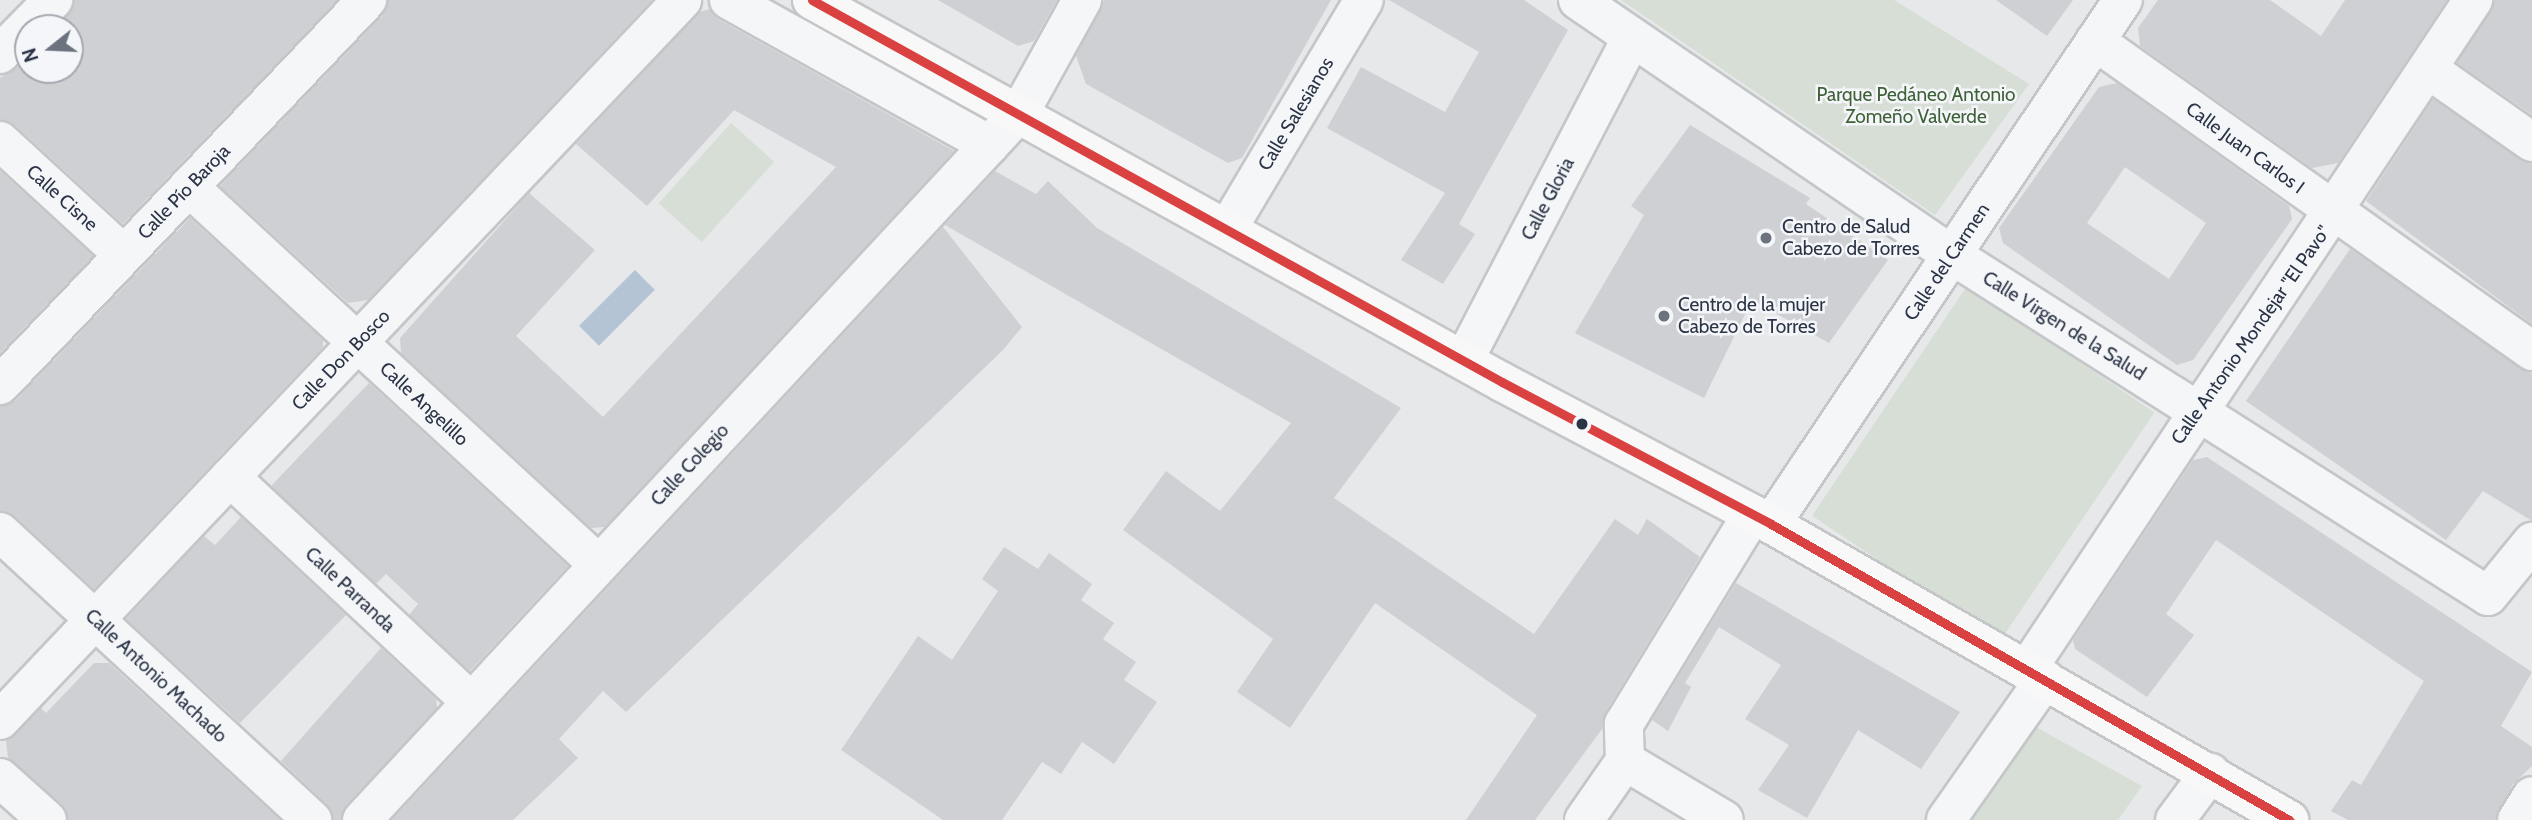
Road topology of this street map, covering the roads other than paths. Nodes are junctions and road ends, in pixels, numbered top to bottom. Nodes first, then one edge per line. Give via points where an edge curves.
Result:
1 (52, 0) edge
2 (368, 0) edge
3 (682, 0) edge
4 (730, 0) edge
5 (1082, 0) edge
6 (1364, 0) edge
7 (1578, 0) edge
8 (2123, 0) edge
9 (2473, 0) edge
10 (831, 4) edge
11 (1632, 37) junction
12 (2095, 41) junction
13 (0, 54) edge
14 (2428, 69) junction
15 (1020, 112) junction
16 (0, 141) edge
17 (2532, 142) edge
18 (989, 145) junction
19 (189, 187) junction
20 (2335, 212) junction
21 (1228, 228) junction
22 (124, 255) junction
23 (1952, 255) junction
24 (357, 342) junction
25 (2532, 351) edge
26 (1464, 360) junction
27 (0, 385) edge
28 (2198, 410) junction
29 (230, 477) junction
30 (1762, 519) junction
31 (0, 532) edge
32 (2532, 542) edge
33 (598, 564) junction
34 (94, 620) junction
35 (2037, 674) junction
36 (471, 702) junction
37 (0, 720) edge
38 (1625, 761) junction
39 (2210, 773) junction
40 (0, 778) edge
41 (2532, 796) edge
42 (47, 820) edge
43 (312, 820) edge
44 (362, 820) edge
45 (1584, 820) edge
46 (1724, 820) edge
47 (1946, 820) edge
48 (2175, 820) edge
49 (2289, 820) edge
50 (2517, 820) edge

1 - 13 street
2 - 19 street, Calle Pío Baroja
3 - 24 street, Calle Don Bosco
4 - 18 street
5 - 15 street, Calle Colegio
6 - 21 street, Calle Salesianos
7 - 11 street, Calle Virgen de la Salud
8 - 12 street, Calle del Carmen
9 - 14 street, Calle Antonio Mondejar "El Pavo"
10 - 15 main road
11 - 23 street, Calle Virgen de la Salud
11 - 26 street, Calle Gloria
12 - 20 street, Calle Juan Carlos I
12 - 23 street, Calle del Carmen
14 - 17 street
14 - 20 street, Calle Antonio Mondejar "El Pavo"
15 - 18 street, Calle Colegio
15 - 21 main road
16 - 22 street, Calle Cisne
18 - 33 street, Calle Colegio
19 - 22 street, Calle Pío Baroja
19 - 24 street, Calle Angelillo
20 - 25 street, Calle Juan Carlos I
20 - 28 street, Calle Antonio Mondejar "El Pavo"
21 - 26 main road
22 - 27 street, Calle Pío Baroja
23 - 28 street, Calle Virgen de la Salud
23 - 30 street, Calle del Carmen
24 - 29 street, Calle Don Bosco
24 - 33 street, Calle Angelillo
26 - 30 main road
28 - 32 street, Calle Virgen de la Salud via 2488,596
28 - 35 street, Calle Antonio Mondejar "El Pavo"
29 - 34 street, Calle Don Bosco
29 - 36 street, Calle Parranda
30 - 35 main road
30 - 38 street, Calle del Carmen via 1624,724
31 - 34 street, Calle Antonio Machado
33 - 36 street, Calle Colegio
34 - 37 street, Calle Don Bosco
34 - 43 street, Calle Antonio Machado
35 - 39 main road
35 - 47 street, Calle Antonio Mondejar "El Pavo"
36 - 44 street, Calle Colegio
38 - 45 street
38 - 46 street
39 - 48 street
39 - 49 main road
40 - 42 street
41 - 50 street

